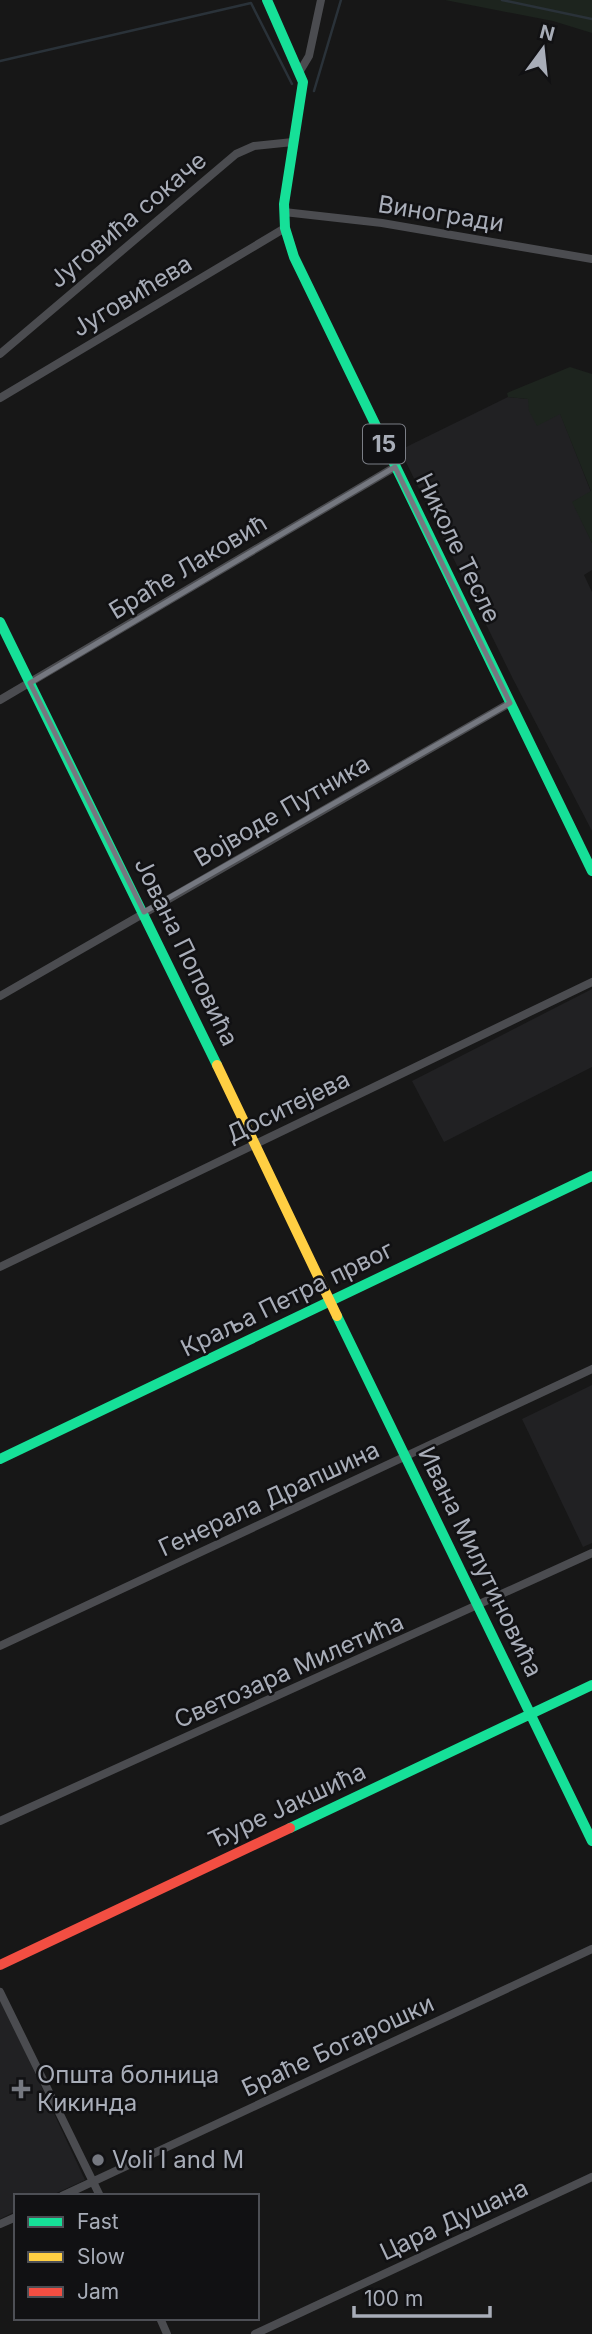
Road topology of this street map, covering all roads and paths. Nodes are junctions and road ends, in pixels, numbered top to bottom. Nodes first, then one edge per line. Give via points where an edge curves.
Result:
1 (267, 0) edge
2 (321, 0) edge
3 (300, 71) junction
4 (293, 142) junction
5 (284, 212) junction
6 (285, 228) junction
7 (592, 259) edge
8 (0, 354) edge
9 (0, 398) edge
10 (395, 467) junction
11 (0, 622) edge
12 (30, 684) junction
13 (0, 701) edge
14 (510, 703) junction
15 (592, 871) edge
16 (144, 912) junction
17 (592, 982) edge
18 (0, 996) edge
19 (256, 1144) junction
20 (592, 1176) edge
21 (0, 1266) edge
22 (330, 1302) junction
23 (592, 1369) edge
24 (406, 1456) junction
25 (0, 1460) edge
26 (592, 1553) edge
27 (479, 1606) junction
28 (0, 1646) edge
29 (592, 1685) edge
30 (529, 1714) junction
31 (0, 1821) edge
32 (592, 1841) edge
33 (592, 1949) edge
34 (0, 1965) edge
35 (0, 1992) edge
36 (592, 2177) edge
37 (93, 2181) junction
38 (66, 2194) edge
39 (99, 2194) edge
40 (256, 2334) edge

1 - 3 street, Николе Тесле / 15
2 - 3 street via 309,55
3 - 4 street, Николе Тесле / 15 via 302,97
4 - 5 street, Николе Тесле / 15
4 - 8 street, Југовића сокаче via 254,146 236,154
5 - 6 street, Николе Тесле / 15
5 - 7 street, Виногради via 382,223
6 - 9 street, Југовићева
6 - 10 street, Николе Тесле / 15 via 293,257
10 - 12 street, Браће Лаковић
10 - 14 street, Николе Тесле / 15
11 - 12 street, Јована Поповића
12 - 13 street, Браће Лаковић
12 - 16 street, Јована Поповића
14 - 15 street, Николе Тесле / 15
14 - 16 street, Војводе Путника
16 - 18 street, Војводе Путника
16 - 19 street, Јована Поповића
17 - 19 street, Доситејева
19 - 21 street, Доситејева
19 - 22 street, Јована Поповића
20 - 22 street, Краља Петра првог
22 - 24 street, Ивана Милутиновића
22 - 25 street, Краља Петра првог
23 - 24 street, Генерала Драпшина
24 - 27 street, Ивана Милутиновића
24 - 28 street, Генерала Драпшина
26 - 27 street, Светозара Милетића
27 - 30 street, Ивана Милутиновића
27 - 31 street, Светозара Милетића
29 - 30 street, Ђуре Јакшића
30 - 32 street, Ивана Милутиновића
30 - 34 street, Ђуре Јакшића
33 - 37 street, Браће Богарошки
35 - 37 street
36 - 40 street, Цара Душана
37 - 38 street, Браће Богарошки
37 - 39 street

